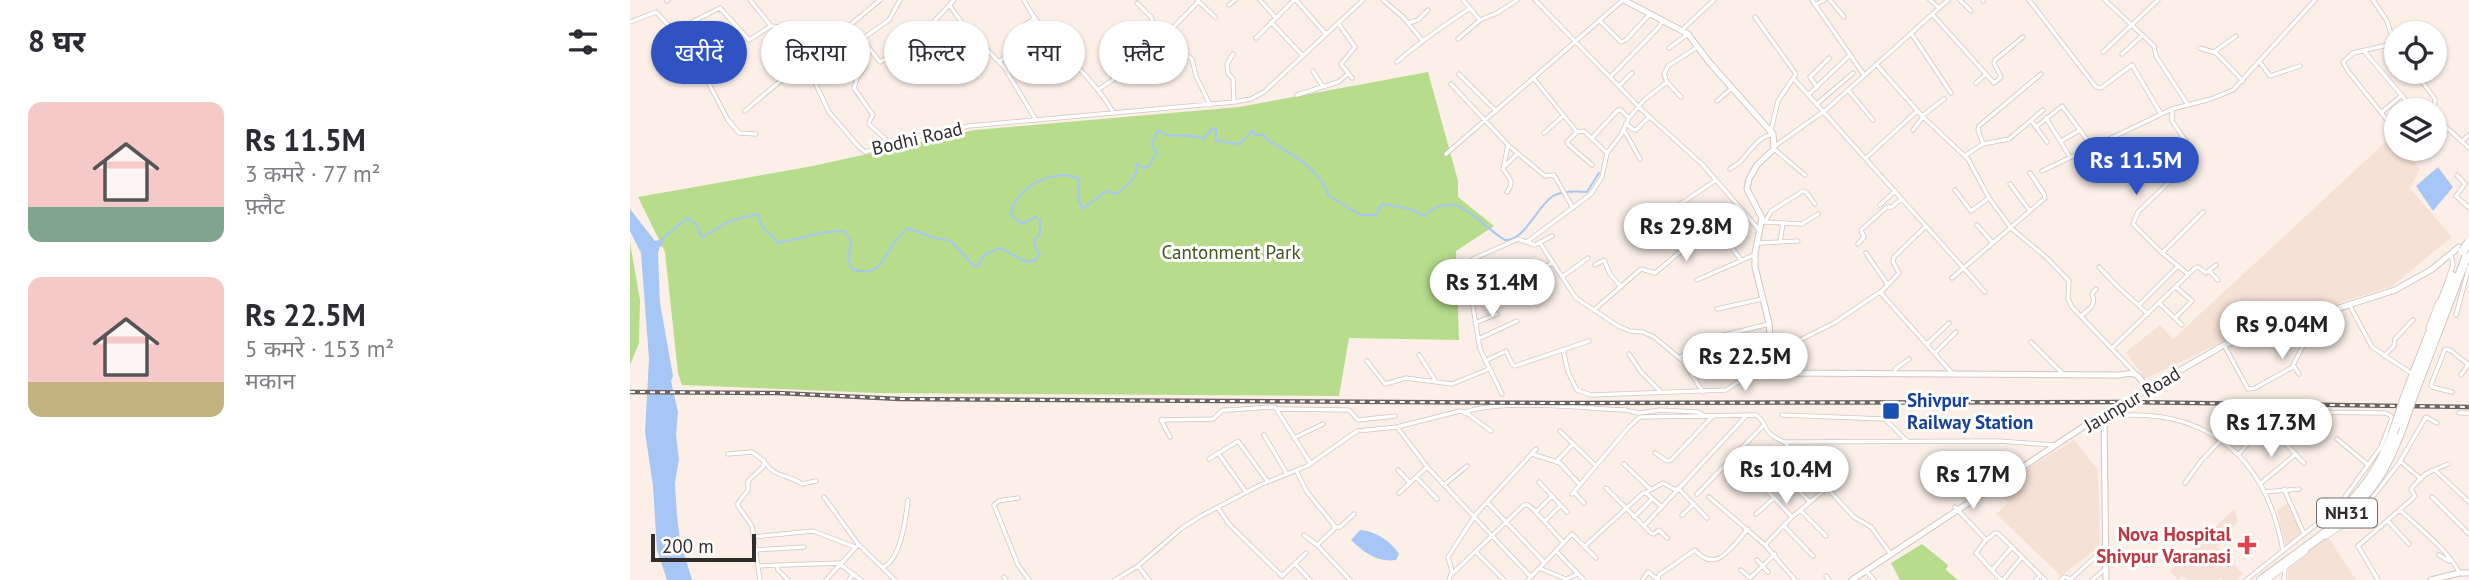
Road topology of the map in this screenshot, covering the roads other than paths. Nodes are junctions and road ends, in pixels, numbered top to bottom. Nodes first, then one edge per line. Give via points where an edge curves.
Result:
1 (715, 0) edge
2 (750, 0) edge
3 (880, 0) edge
4 (900, 0) edge
5 (954, 0) edge
6 (1024, 0) edge
7 (1235, 0) edge
8 (1260, 0) edge
9 (1295, 0) edge
10 (1363, 0) edge
11 (1383, 0) edge
12 (1463, 0) edge
13 (1515, 0) edge
14 (1535, 0) edge
15 (1624, 0) edge
16 (1714, 0) edge
17 (1812, 0) edge
18 (1824, 0) edge
19 (1830, 0) edge
20 (1930, 0) edge
21 (1948, 0) edge
22 (1960, 0) edge
23 (2029, 0) edge
24 (2105, 0) edge
25 (2158, 0) edge
26 (2315, 0) edge
27 (2373, 0) edge
28 (1198, 1) edge
29 (1138, 3) dead end
30 (1229, 5) dead end
31 (1815, 5) junction
32 (950, 6) junction
33 (720, 8) junction
34 (1939, 8) junction
35 (1428, 9) dead end
36 (1469, 9) junction
37 (1971, 11) dead end
38 (1650, 14) junction
39 (1932, 14) junction
40 (1215, 17) dead end
41 (1755, 17) dead end
42 (1844, 17) dead end
43 (1035, 18) junction
44 (1276, 18) junction
45 (1480, 20) junction
46 (1599, 20) junction
47 (1663, 20) junction
48 (664, 21) edge
49 (695, 21) edge
50 (767, 21) edge
51 (855, 21) edge
52 (1152, 21) edge
53 (1180, 21) edge
54 (2387, 21) edge
55 (630, 22) edge
56 (1271, 22) junction
57 (1338, 23) junction
58 (1408, 23) junction
59 (2133, 26) junction
60 (761, 32) edge
61 (1685, 32) junction
62 (1911, 33) junction
63 (1326, 34) junction
64 (2143, 35) junction
65 (2236, 36) dead end
66 (2022, 37) dead end
67 (1256, 38) dead end
68 (1458, 39) dead end
69 (1422, 40) junction
70 (1574, 41) junction
71 (2384, 47) edge
72 (1669, 48) dead end
73 (1698, 48) junction
74 (2200, 48) dead end
75 (2364, 51) junction
76 (2103, 52) dead end
77 (2214, 52) junction
78 (1233, 54) dead end
79 (2122, 54) dead end
80 (1850, 55) junction
81 (1188, 56) edge
82 (1303, 56) junction
83 (1829, 58) dead end
84 (2259, 60) junction
85 (999, 62) junction
86 (1397, 62) dead end
87 (1876, 64) junction
88 (2300, 66) dead end
89 (1313, 71) dead end
90 (1853, 72) dead end
91 (1632, 73) dead end
92 (1348, 74) junction
93 (1460, 74) dead end
94 (2041, 74) dead end
95 (1864, 75) junction
96 (1986, 75) junction
97 (1610, 77) junction
98 (1352, 78) dead end
99 (1534, 79) junction
100 (1794, 79) junction
101 (2243, 80) junction
102 (1667, 82) junction
103 (1976, 83) dead end
104 (709, 84) edge
105 (775, 84) edge
106 (816, 84) edge
107 (855, 84) edge
108 (1107, 84) edge
109 (1451, 84) dead end
110 (1619, 86) junction
111 (1323, 87) junction
112 (1817, 87) junction
113 (1732, 88) junction
114 (1099, 89) junction
115 (1848, 90) junction
116 (1951, 93) dead end
117 (1297, 94) dead end
118 (1809, 94) junction
119 (2402, 95) junction
120 (1681, 97) dead end
121 (2404, 98) edge
122 (1944, 99) dead end
123 (1717, 101) dead end
124 (1234, 102) junction
125 (1817, 104) junction
126 (1208, 105) junction
127 (2188, 105) junction
128 (1638, 106) junction
129 (2172, 109) junction
130 (2043, 110) dead end
131 (745, 111) dead end
132 (1496, 111) junction
133 (1917, 111) junction
134 (1113, 112) junction
135 (1823, 112) junction
136 (2381, 113) junction
137 (2161, 114) junction
138 (1563, 116) junction
139 (1649, 117) junction
140 (1922, 117) junction
141 (2384, 117) edge
142 (1629, 118) junction
143 (2046, 118) junction
144 (1036, 120) junction
145 (1873, 120) dead end
146 (2031, 120) junction
147 (1486, 121) junction
148 (1626, 123) junction
149 (2036, 127) junction
150 (2447, 128) edge
151 (1623, 130) junction
152 (1913, 130) dead end
153 (2080, 130) junction
154 (1577, 132) junction
155 (1772, 132) junction
156 (1544, 133) dead end
157 (756, 134) dead end
158 (2469, 135) edge
159 (1591, 139) junction
160 (2060, 141) junction
161 (2462, 141) junction
162 (2047, 142) dead end
163 (2088, 142) dead end
164 (891, 144) junction
165 (1983, 144) junction
166 (1508, 145) junction
167 (1774, 147) junction
168 (2469, 148) edge
169 (1517, 153) junction
170 (1606, 153) junction
171 (1446, 154) dead end
172 (1966, 156) junction
173 (2070, 157) junction
174 (1866, 158) junction
175 (1640, 159) dead end
176 (1592, 165) dead end
177 (1503, 167) junction
178 (1730, 169) dead end
179 (2042, 171) dead end
180 (2030, 173) dead end
181 (1805, 175) dead end
182 (2458, 175) dead end
183 (1716, 180) junction
184 (2010, 184) dead end
185 (1955, 190) dead end
186 (1895, 191) junction
187 (1507, 192) dead end
188 (1989, 198) junction
189 (1901, 199) junction
190 (1815, 204) dead end
191 (1880, 205) dead end
192 (1573, 208) junction
193 (2469, 208) edge
194 (2030, 211) junction
195 (2203, 212) dead end
196 (1818, 214) dead end
197 (1764, 222) junction
198 (1783, 223) junction
199 (1977, 225) dead end
200 (1926, 226) junction
201 (2011, 228) junction
202 (1760, 232) junction
203 (1722, 234) dead end
204 (2469, 235) edge
205 (1552, 236) dead end
206 (1798, 241) dead end
207 (1527, 242) junction
208 (1780, 242) junction
209 (1540, 243) junction
210 (1758, 243) junction
211 (1993, 243) junction
212 (1858, 244) dead end
213 (2467, 249) edge
214 (1866, 253) dead end
215 (2162, 253) junction
216 (2451, 253) junction
217 (1754, 255) junction
218 (1588, 258) dead end
219 (1741, 260) junction
220 (1552, 263) junction
221 (1595, 265) dead end
222 (2216, 265) dead end
223 (2178, 266) junction
224 (2099, 267) dead end
225 (2469, 267) edge
226 (1964, 268) junction
227 (2209, 271) junction
228 (2188, 274) junction
229 (1525, 276) junction
230 (1562, 277) junction
231 (1952, 278) dead end
232 (1515, 279) dead end
233 (2218, 279) dead end
234 (1697, 280) dead end
235 (1888, 285) junction
236 (1620, 287) junction
237 (2176, 287) junction
238 (2096, 289) dead end
239 (1881, 292) junction
240 (1985, 292) dead end
241 (1762, 299) junction
242 (2159, 303) junction
243 (2349, 304) junction
244 (1538, 305) dead end
245 (2139, 305) junction
246 (1717, 309) dead end
247 (1594, 310) junction
248 (1497, 314) dead end
249 (2148, 314) junction
250 (2456, 314) dead end
251 (2081, 316) junction
252 (2175, 318) junction
253 (2413, 320) dead end
254 (1517, 321) dead end
255 (1475, 323) junction
256 (1949, 323) dead end
257 (1769, 324) junction
258 (2182, 325) dead end
259 (1956, 332) dead end
260 (1478, 339) junction
261 (1713, 339) junction
262 (1770, 339) junction
263 (1589, 341) dead end
264 (2031, 342) dead end
265 (1794, 343) dead end
266 (1927, 344) junction
267 (2224, 345) junction
268 (2302, 346) dead end
269 (2112, 348) junction
270 (1563, 350) junction
271 (1745, 352) dead end
272 (1935, 353) junction
273 (1629, 354) dead end
274 (1419, 355) dead end
275 (2384, 356) junction
276 (1679, 358) junction
277 (1774, 359) junction
278 (1909, 359) dead end
279 (1485, 360) junction
280 (1367, 361) dead end
281 (2469, 365) edge
282 (2293, 367) junction
283 (1489, 369) junction
284 (1732, 373) dead end
285 (2135, 373) junction
286 (2411, 373) junction
287 (2299, 374) dead end
288 (1895, 375) junction
289 (1954, 375) junction
290 (2063, 375) junction
291 (2461, 375) dead end
292 (1436, 382) junction
293 (2147, 388) junction
294 (1661, 392) junction
295 (1703, 392) junction
296 (2452, 392) dead end
297 (1502, 394) dead end
298 (2407, 397) junction
299 (1278, 409) junction
300 (2219, 411) dead end
301 (1465, 412) junction
302 (2459, 413) dead end
303 (2469, 413) edge
304 (1747, 414) junction
305 (1782, 415) dead end
306 (1395, 416) dead end
307 (1705, 416) junction
308 (2104, 416) junction
309 (1713, 417) junction
310 (1359, 420) junction
311 (2437, 423) dead end
312 (1323, 424) dead end
313 (1763, 426) junction
314 (1397, 427) junction
315 (1362, 430) junction
316 (1491, 431) dead end
317 (1560, 431) dead end
318 (1264, 435) dead end
319 (1170, 437) dead end
320 (1294, 438) junction
321 (2337, 439) dead end
322 (2221, 440) junction
323 (1908, 441) junction
324 (2250, 441) dead end
325 (1784, 442) junction
326 (2284, 442) dead end
327 (1573, 444) junction
328 (2054, 445) junction
329 (1536, 449) dead end
330 (1219, 453) junction
331 (1655, 453) dead end
332 (728, 454) dead end
333 (1532, 454) junction
334 (2296, 454) junction
335 (2238, 455) junction
336 (1734, 456) junction
337 (1209, 459) dead end
338 (2400, 461) junction
339 (1556, 462) junction
340 (765, 463) junction
341 (2304, 463) dead end
342 (1311, 464) junction
343 (1625, 464) dead end
344 (2367, 464) junction
345 (2448, 464) dead end
346 (1467, 466) dead end
347 (1595, 466) junction
348 (1427, 467) junction
349 (1762, 469) dead end
350 (1398, 470) dead end
351 (2433, 470) junction
352 (1297, 472) junction
353 (1287, 474) junction
354 (1416, 477) junction
355 (1753, 477) junction
356 (2421, 479) junction
357 (816, 481) dead end
358 (1268, 482) junction
359 (1539, 482) dead end
360 (1410, 483) junction
361 (2185, 483) dead end
362 (2261, 483) junction
363 (1444, 485) junction
364 (1580, 485) junction
365 (1793, 485) dead end
366 (1606, 488) dead end
367 (1827, 488) junction
368 (1650, 489) junction
369 (1677, 489) junction
370 (2284, 489) junction
371 (2299, 489) dead end
372 (1246, 492) junction
373 (2265, 492) junction
374 (1399, 493) dead end
375 (1645, 493) junction
376 (1697, 494) dead end
377 (1552, 496) junction
378 (824, 497) dead end
379 (1709, 497) dead end
380 (2432, 497) dead end
381 (1018, 498) dead end
382 (1773, 498) junction
383 (1437, 499) dead end
384 (1652, 499) junction
385 (908, 500) dead end
386 (1488, 502) junction
387 (1810, 502) junction
388 (2469, 502) edge
389 (1584, 503) dead end
390 (1694, 504) junction
391 (1561, 505) junction
392 (1217, 507) junction
393 (1662, 507) junction
394 (1626, 508) junction
395 (1956, 508) junction
396 (1800, 510) junction
397 (2400, 510) junction
398 (1536, 512) junction
399 (1567, 512) dead end
400 (1354, 514) dead end
401 (1756, 514) dead end
402 (1682, 516) dead end
403 (1474, 517) junction
404 (1634, 517) junction
405 (1792, 517) junction
406 (1707, 518) dead end
407 (1545, 521) junction
408 (2388, 521) junction
409 (1506, 523) junction
410 (1644, 526) junction
411 (1784, 526) junction
412 (1335, 527) junction
413 (1748, 529) junction
414 (2304, 534) junction
415 (2469, 534) edge
416 (1304, 535) dead end
417 (1826, 536) dead end
418 (753, 537) junction
419 (1491, 537) junction
420 (1667, 538) dead end
421 (1986, 540) junction
422 (1563, 542) junction
423 (2410, 544) dead end
424 (1317, 545) junction
425 (1765, 545) junction
426 (857, 546) junction
427 (1585, 546) junction
428 (2107, 546) junction
429 (804, 547) dead end
430 (2012, 547) junction
431 (755, 550) junction
432 (1556, 551) junction
433 (2283, 551) junction
434 (1476, 552) junction
435 (1889, 552) junction
436 (1306, 553) dead end
437 (1775, 554) junction
438 (2439, 555) dead end
439 (1813, 556) dead end
440 (2022, 557) junction
441 (1597, 558) dead end
442 (1757, 560) dead end
443 (1545, 562) junction
444 (841, 563) junction
445 (777, 565) junction
446 (1295, 565) junction
447 (2455, 565) junction
448 (758, 566) junction
449 (1138, 566) junction
450 (1763, 566) junction
451 (882, 567) junction
452 (1539, 568) junction
453 (2285, 568) junction
454 (2106, 569) junction
455 (1741, 570) dead end
456 (1992, 570) junction
457 (1866, 571) junction
458 (1769, 572) dead end
459 (2459, 572) junction
460 (2469, 573) edge
461 (853, 574) junction
462 (1578, 574) junction
463 (2040, 575) junction
464 (1451, 578) edge
465 (2264, 578) edge
466 (1501, 579) edge
467 (1530, 579) edge
468 (1643, 579) edge
469 (1750, 579) edge
470 (760, 580) edge
471 (788, 580) edge
472 (826, 580) edge
473 (849, 580) edge
474 (861, 580) edge
475 (895, 580) edge
476 (1029, 580) edge
477 (1115, 580) edge
478 (1149, 580) edge
479 (1310, 580) edge
480 (1350, 580) edge
481 (1566, 580) edge
482 (1584, 580) edge
483 (1657, 580) edge
484 (1795, 580) edge
485 (1849, 580) edge
486 (1874, 580) edge
487 (2002, 580) edge
488 (2036, 580) edge
489 (2045, 580) edge
490 (2061, 580) edge
491 (2092, 580) edge
492 (2106, 580) edge
493 (2246, 580) edge
494 (2253, 580) edge
495 (2284, 580) edge
496 (2378, 580) edge
497 (2431, 580) edge

1 - 33 street
2 - 50 street, Bodhi Road
3 - 51 street
4 - 32 street via 889,20 862,39 880,61 910,47
5 - 32 street
6 - 43 street
7 - 30 street
8 - 44 street
9 - 44 street
9 - 63 street
10 - 57 street, Bodhi Road
11 - 58 street
12 - 36 street
13 - 45 street
14 - 70 street
15 - 38 street
15 - 46 street
16 - 61 street
17 - 31 street
18 - 31 street
19 - 42 street
20 - 34 street
21 - 34 street
22 - 37 street
23 - 137 street via 2095,87 2105,86 2132,65
24 - 59 street
25 - 59 street
26 - 84 street
27 - 54 street
28 - 40 street
28 - 53 street
29 - 52 street
31 - 80 street
32 - 85 street
33 - 49 street
33 - 60 street via 749,40
34 - 39 street
35 - 58 street
36 - 45 street
36 - 69 street
38 - 46 street via 1623,42
38 - 47 street
39 - 62 street
39 - 96 street
41 - 100 street via 1795,71
43 - 85 street via 1019,29 1018,46
43 - 114 street
44 - 56 street
45 - 68 street
46 - 70 street
47 - 61 street
47 - 97 street
48 - 55 street via 656,12
56 - 67 street
56 - 82 street
57 - 63 street, Bodhi Road
57 - 92 street via 1355,47 1341,64
58 - 69 street
59 - 64 street
59 - 76 street
61 - 72 street
61 - 73 street
62 - 87 street
62 - 116 street
63 - 82 street, Bodhi Road
64 - 79 street
64 - 127 street
65 - 77 street
66 - 96 street via 1995,60 2000,78 1994,83
69 - 86 street
70 - 97 street
70 - 99 street
71 - 75 street
73 - 102 street via 1667,68
73 - 113 street
74 - 77 street
75 - 119 street
75 - 136 street via 2348,56 2343,64
77 - 101 street
78 - 124 street via 1227,71 1234,80
80 - 95 street
80 - 112 street
81 - 126 street
82 - 124 street, Bodhi Road via 1264,92
83 - 112 street via 1810,77
84 - 88 street via 2269,76
84 - 101 street
85 - 144 street
87 - 95 street
87 - 133 street
89 - 111 street
90 - 125 street
91 - 110 street
92 - 98 street
92 - 111 street
93 - 132 street
94 - 165 street via 1979,126
95 - 115 street
96 - 103 street
97 - 110 street
99 - 132 street
99 - 138 street
100 - 118 street
100 - 155 street via 1779,101
101 - 127 street via 2224,94
102 - 120 street
102 - 128 street
104 - 157 street via 739,132
105 - 131 street
106 - 164 street, Bodhi Road via 829,112 865,152
107 - 164 street via 873,115 870,125
108 - 114 street
109 - 147 street
110 - 128 street
111 - 117 street
112 - 118 street
113 - 123 street
113 - 155 street
114 - 134 street
115 - 135 street
115 - 145 street
118 - 125 street
119 - 121 street
119 - 136 street
122 - 140 street
124 - 126 street, Bodhi Road
125 - 135 street
126 - 134 street, Bodhi Road
127 - 129 street
128 - 139 street
128 - 142 street
129 - 137 street
129 - 215 street via 2172,121 2196,156 2133,220
130 - 146 street
132 - 147 street
133 - 140 street
133 - 174 street
134 - 144 street, Bodhi Road
135 - 167 street
135 - 174 street
136 - 141 street
137 - 173 street
138 - 154 street
138 - 156 street
139 - 148 street via 1636,130
139 - 183 street
140 - 152 street
140 - 172 street
142 - 148 street
142 - 159 street via 1618,110
143 - 149 street
143 - 153 street via 2062,106
143 - 160 street
144 - 164 street, Bodhi Road via 969,126
146 - 149 street
146 - 165 street via 2009,139
147 - 166 street
147 - 171 street
148 - 151 street
149 - 162 street
150 - 161 street
151 - 170 street
151 - 175 street
153 - 160 street
153 - 163 street
154 - 159 street via 1584,131
154 - 176 street via 1567,143
155 - 167 street
155 - 178 street
158 - 161 street
159 - 170 street
160 - 173 street
161 - 168 street
165 - 172 street
166 - 169 street
166 - 177 street
167 - 181 street
167 - 197 street via 1756,165 1748,184
169 - 177 street
169 - 192 street via 1545,176 1553,175
170 - 192 street via 1600,181
172 - 188 street
173 - 179 street
174 - 186 street
177 - 187 street via 1511,178
180 - 194 street via 2045,197
182 - 193 street via 2465,184 2456,196
183 - 202 street
183 - 236 street via 1660,218 1682,250 1657,272 1642,269
184 - 194 street
185 - 188 street via 1971,211
186 - 189 street
186 - 191 street
188 - 201 street
189 - 200 street
189 - 212 street via 1861,229 1864,237
190 - 197 street via 1803,191 1771,211
192 - 207 street
194 - 201 street
195 - 215 street
196 - 198 street via 1805,224
197 - 198 street
197 - 202 street
198 - 208 street
199 - 211 street
200 - 226 street
200 - 235 street via 1893,259 1899,273
201 - 211 street
201 - 251 street via 2069,281 2068,302
202 - 210 street
203 - 219 street
204 - 213 street
205 - 209 street
206 - 208 street
207 - 209 street
207 - 255 street via 1518,239 1466,263
208 - 210 street
209 - 220 street
210 - 217 street
211 - 226 street
213 - 216 street, Jaunpur Road
213 - 298 highway, NH31
214 - 235 street
215 - 223 street
216 - 243 street, Jaunpur Road via 2395,290
216 - 286 street via 2453,265
217 - 219 street
217 - 241 street
218 - 230 street
219 - 234 street
220 - 229 street
220 - 230 street
221 - 236 street via 1604,260
222 - 227 street
223 - 228 street
223 - 245 street
224 - 245 street
225 - 250 street
226 - 231 street
226 - 240 street
227 - 228 street via 2197,267
227 - 233 street
228 - 237 street
229 - 232 street
229 - 244 street
230 - 247 street via 1576,298
235 - 239 street
236 - 247 street
237 - 242 street
237 - 252 street via 2192,301
238 - 251 street via 2093,305
239 - 265 street
239 - 266 street
241 - 246 street
241 - 257 street
242 - 249 street
242 - 252 street
243 - 267 street, Jaunpur Road
243 - 275 street via 2366,339
245 - 249 street
247 - 276 street via 1627,330 1654,337
248 - 255 street
249 - 269 street
251 - 269 street
252 - 258 street
253 - 275 street
254 - 260 street
255 - 260 street
256 - 266 street
257 - 261 street
257 - 262 street
259 - 272 street
260 - 279 street
261 - 276 street
261 - 284 street
262 - 271 street
262 - 277 street
263 - 270 street
264 - 290 street
266 - 272 street
267 - 282 street via 2248,389
267 - 293 street, Jaunpur Road
268 - 282 street
269 - 285 street
270 - 279 street via 1515,366 1506,351
270 - 294 street via 1580,393
272 - 289 street
273 - 294 street
274 - 292 street
275 - 286 street
276 - 295 street
277 - 288 street via 1782,375
277 - 295 street via 1730,388
278 - 288 street via 1895,369
279 - 283 street
280 - 292 street via 1385,384 1406,378
281 - 291 street
281 - 296 street via 2445,349 2431,385
282 - 287 street
283 - 292 street via 1452,384
283 - 297 street
285 - 290 street
285 - 293 street
286 - 298 street
288 - 289 street
289 - 290 street
293 - 308 street, Jaunpur Road
294 - 295 street
298 - 465 highway, NH31, bridge via 2376,469 2358,495
298 - 465 highway, NH31, bridge via 2403,425 2387,463 2361,500
299 - 310 street via 1349,410
299 - 319 street via 1250,407 1223,410 1213,419 1161,420
299 - 320 street
300 - 344 street via 2388,413 2392,422
301 - 307 street via 1532,406
301 - 314 street
301 - 316 street
302 - 303 street
304 - 309 street
304 - 313 street via 1758,415
304 - 369 street
305 - 323 street via 1888,420
306 - 310 street
307 - 309 street
307 - 347 street via 1638,417
308 - 322 street via 2161,415
308 - 328 street, Jaunpur Road
308 - 428 street
309 - 331 street via 1671,460
310 - 315 street
311 - 338 street via 2426,417
312 - 320 street
313 - 325 street
313 - 336 street
314 - 315 street
314 - 348 street
315 - 342 street
317 - 327 street
318 - 353 street
320 - 342 street
321 - 344 street
322 - 335 street
322 - 361 street
323 - 325 street
323 - 328 street
324 - 335 street
325 - 367 street
326 - 334 street
327 - 339 street
327 - 347 street
328 - 395 street, Jaunpur Road
329 - 333 street
330 - 337 street
330 - 358 street via 1238,441
330 - 372 street
332 - 340 street via 752,452
333 - 339 street
333 - 386 street
334 - 341 street
334 - 362 street
335 - 362 street
336 - 355 street
336 - 376 street
338 - 356 street
338 - 453 street via 2353,519
339 - 364 street
340 - 357 street via 775,474 802,485
340 - 418 street via 748,481 748,490 738,503
342 - 352 street
343 - 368 street
344 - 414 street via 2337,508
345 - 351 street
346 - 363 street
347 - 364 street
348 - 354 street
348 - 363 street
349 - 355 street
350 - 360 street
351 - 356 street
351 - 388 street
352 - 353 street
352 - 412 street
353 - 358 street
354 - 360 street
354 - 383 street
355 - 382 street
356 - 397 street via 2411,489 2414,496
358 - 372 street
359 - 377 street
360 - 374 street
362 - 373 street
363 - 403 street
364 - 389 street via 1573,493
365 - 387 street
366 - 394 street
367 - 387 street
367 - 435 street via 1858,521 1871,527
368 - 369 street via 1663,483
368 - 375 street
369 - 390 street
369 - 393 street
370 - 371 street
370 - 373 street
370 - 414 street
372 - 392 street
373 - 433 street
375 - 384 street
375 - 394 street
377 - 391 street
377 - 398 street
378 - 426 street
379 - 413 street
380 - 415 street
381 - 476 street via 994,505 1016,561
382 - 401 street
382 - 405 street
384 - 393 street
384 - 404 street
385 - 451 street via 904,531 891,562
386 - 403 street
386 - 409 street
387 - 396 street
390 - 402 street
390 - 406 street
391 - 399 street
391 - 407 street
392 - 446 street via 1282,576
392 - 449 street via 1182,528
393 - 410 street
394 - 404 street
394 - 427 street
395 - 421 street
395 - 435 street, Jaunpur Road
396 - 405 street
396 - 417 street
397 - 408 street
397 - 447 street
398 - 407 street
398 - 409 street via 1524,505
400 - 412 street
403 - 419 street
403 - 464 street via 1448,557
404 - 410 street
405 - 411 street
407 - 422 street
408 - 423 street
408 - 496 street via 2358,546
409 - 419 street
409 - 443 street
410 - 420 street
411 - 425 street
411 - 439 street
412 - 424 street
413 - 425 street
413 - 483 street via 1713,562 1695,550
414 - 433 street
416 - 424 street
418 - 426 street via 813,530
418 - 431 street
419 - 434 street
419 - 467 street
421 - 430 street via 1997,533
421 - 456 street via 1976,553
422 - 427 street via 1572,534
422 - 432 street
424 - 480 street
425 - 437 street
426 - 444 street
426 - 451 street
427 - 441 street
428 - 454 street
428 - 490 street via 2071,579
429 - 431 street
430 - 440 street
430 - 456 street
431 - 448 street
432 - 443 street
432 - 462 street
433 - 493 street
434 - 464 street
434 - 466 street
435 - 457 street
435 - 485 street
436 - 446 street
437 - 450 street
437 - 484 street
438 - 447 street
440 - 463 street
440 - 487 street
442 - 450 street
443 - 452 street
444 - 445 street
444 - 461 street
444 - 472 street
445 - 448 street
445 - 471 street
446 - 479 street
447 - 459 street
448 - 470 street
449 - 477 street
449 - 478 street
450 - 458 street
450 - 469 street
451 - 475 street
452 - 467 street
452 - 481 street
453 - 465 street
453 - 495 street
454 - 491 street
454 - 492 street
455 - 469 street
456 - 487 street
457 - 485 street
457 - 486 street
459 - 460 street
459 - 497 street
461 - 473 street
461 - 474 street
462 - 481 street
462 - 482 street
463 - 488 street
463 - 489 street
465 - 494 highway, NH31
468 - 483 street via 1648,572

